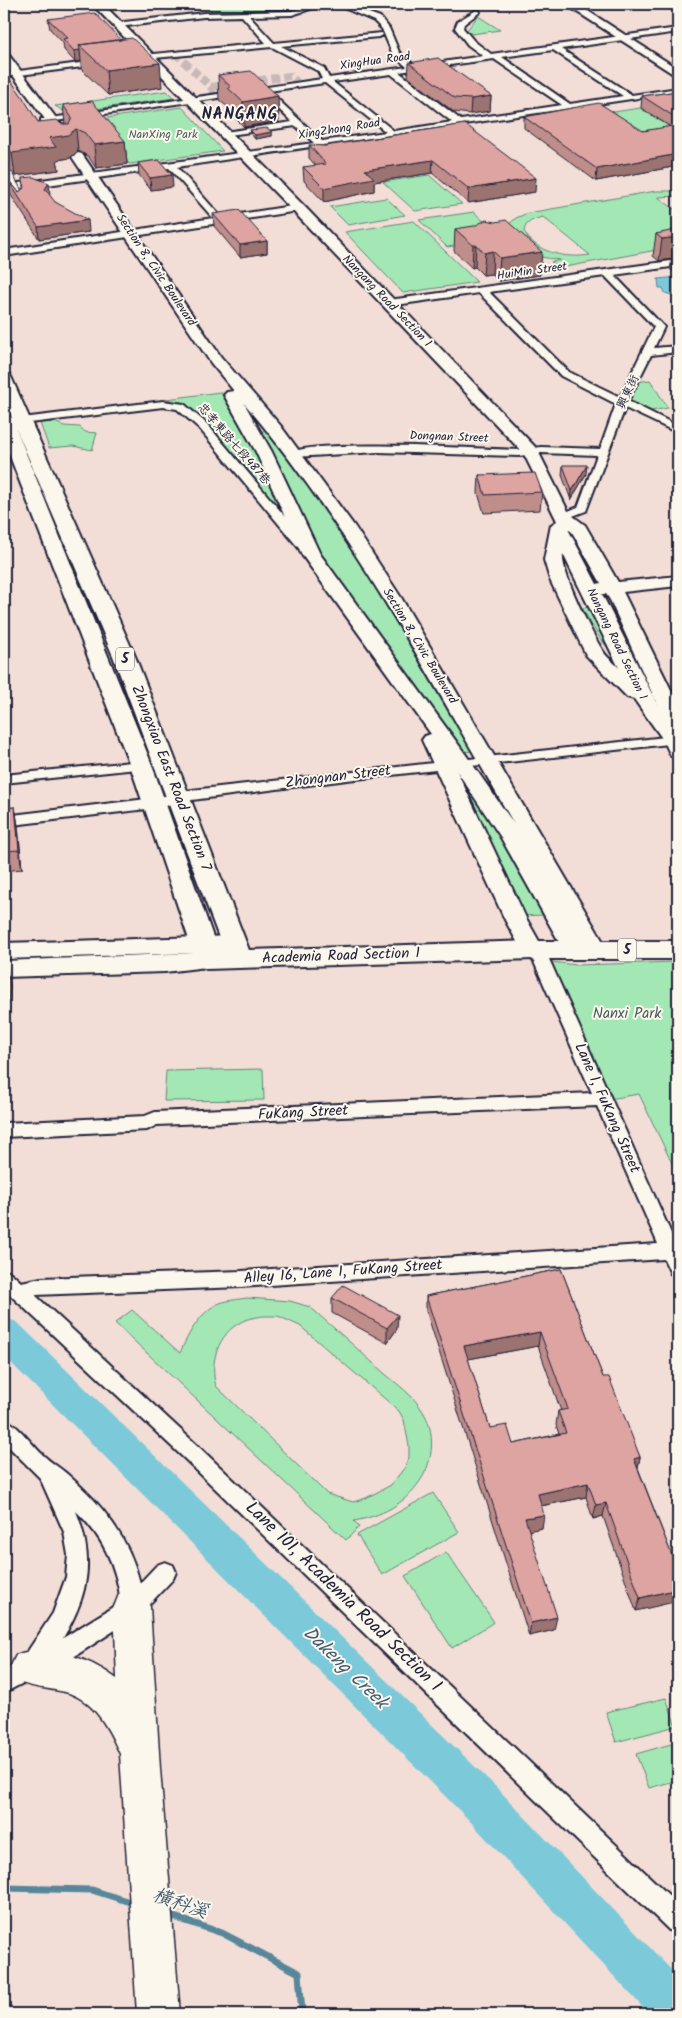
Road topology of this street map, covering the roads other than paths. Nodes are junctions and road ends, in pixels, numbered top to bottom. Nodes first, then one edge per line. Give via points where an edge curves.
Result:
1 (97, 4) edge
2 (321, 4) edge
3 (338, 4) edge
4 (570, 4) edge
5 (478, 11) dead end
6 (245, 16) junction
7 (118, 25) junction
8 (678, 30) edge
9 (379, 35) dead end
10 (621, 37) junction
11 (271, 44) junction
12 (554, 47) junction
13 (4, 56) edge
14 (148, 56) junction
15 (491, 56) junction
16 (125, 59) edge
17 (108, 61) edge
18 (435, 64) junction
19 (412, 67) junction
20 (391, 70) junction
21 (447, 73) edge
22 (10, 74) edge
23 (678, 74) edge
24 (326, 80) junction
25 (262, 89) junction
26 (678, 90) edge
27 (630, 97) junction
28 (192, 100) junction
29 (568, 106) junction
30 (494, 107) dead end
31 (506, 116) junction
32 (48, 120) junction
33 (298, 123) junction
34 (459, 123) junction
35 (392, 133) junction
36 (225, 134) junction
37 (63, 142) edge
38 (320, 144) junction
39 (245, 155) junction
40 (75, 157) dead end
41 (172, 165) junction
42 (9, 177) dead end
43 (90, 178) junction
44 (4, 188) edge
45 (21, 198) edge
46 (298, 208) junction
47 (219, 220) junction
48 (132, 233) junction
49 (4, 252) edge
50 (678, 264) edge
51 (607, 273) junction
52 (481, 290) junction
53 (389, 303) junction
54 (678, 349) edge
55 (648, 352) junction
56 (216, 360) junction
57 (4, 379) edge
58 (622, 403) junction
59 (13, 420) edge
60 (274, 428) junction
61 (678, 430) edge
62 (253, 431) junction
63 (531, 452) junction
64 (603, 452) junction
65 (294, 454) junction
66 (560, 523) junction
67 (311, 555) junction
68 (678, 582) edge
69 (612, 586) junction
70 (591, 590) junction
71 (566, 595) junction
72 (646, 704) junction
73 (676, 746) edge
74 (487, 762) junction
75 (453, 765) junction
76 (141, 766) junction
77 (4, 779) edge
78 (179, 799) junction
79 (155, 803) junction
80 (4, 820) edge
81 (678, 933) edge
82 (583, 942) junction
83 (530, 943) junction
84 (678, 950) edge
85 (4, 951) edge
86 (205, 952) junction
87 (237, 952) junction
88 (4, 969) edge
89 (603, 1099) junction
90 (4, 1130) edge
91 (670, 1251) junction
92 (678, 1269) edge
93 (10, 1285) edge
94 (4, 1428) edge
95 (40, 1466) junction
96 (165, 1572) dead end
97 (132, 1607) junction
98 (16, 1675) edge
99 (140, 1769) junction
100 (678, 1921) edge
101 (159, 2014) edge

1 - 7 street, Nangang Road Section 1
2 - 6 street via 292,13
3 - 19 street via 376,19 390,36 396,53
4 - 10 street
5 - 15 street via 459,28 471,43
6 - 7 street via 204,15
6 - 11 street
7 - 14 street, Nangang Road Section 1
8 - 10 street, XingHua Road
9 - 11 street
10 - 12 street, XingHua Road
10 - 23 street
11 - 14 street
11 - 24 street via 321,70
12 - 15 street, XingHua Road
12 - 27 street
13 - 22 street
14 - 16 street
14 - 28 street, Nangang Road Section 1
15 - 18 street, XingHua Road
15 - 29 street
17 - 22 street
18 - 19 street, XingHua Road
18 - 21 street
19 - 20 street, XingHua Road
20 - 24 street, XingHua Road
20 - 34 street
22 - 32 street
24 - 25 street, XingHua Road
24 - 35 street
25 - 28 street, XingHua Road
25 - 33 street
26 - 27 street, XingZhong Road
27 - 29 street, XingZhong Road
28 - 32 street, XingHua Road
28 - 36 street, Nangang Road Section 1
29 - 31 street, XingZhong Road
30 - 31 street
31 - 34 street, XingZhong Road
32 - 37 street
33 - 36 street
33 - 38 street
34 - 35 street, XingZhong Road
35 - 38 street, XingZhong Road
36 - 39 street, Nangang Road Section 1
38 - 39 street, XingZhong Road
39 - 41 street, XingZhong Road
39 - 46 street, Nangang Road Section 1
40 - 43 street, Section 8, Civic Boulevard
41 - 43 street, XingZhong Road
41 - 47 street
42 - 45 street, bridge
43 - 44 street, XingZhong Road
43 - 48 street, Section 8, Civic Boulevard
46 - 47 street
46 - 53 street, Nangang Road Section 1
47 - 48 street
48 - 49 street
48 - 56 street, Section 8, Civic Boulevard
50 - 51 street, HuiMin Street
51 - 52 street, HuiMin Street
51 - 55 street, 興東街 via 659,327
52 - 53 street, HuiMin Street
52 - 58 street via 565,374
53 - 63 street, Nangang Road Section 1
54 - 55 street
55 - 58 street, 興東街
56 - 60 street, Section 8, Civic Boulevard
56 - 62 street, Section 8, Civic Boulevard via 226,385
57 - 59 main road, Zhongxiao East Road Section 7 / 5
58 - 61 street
58 - 64 street, 興東街
59 - 67 street, 忠孝東路七段487巷 via 164,404 180,406 203,426
59 - 76 main road, Zhongxiao East Road Section 7 / 5
59 - 78 main road, Zhongxiao East Road Section 7 / 5 via 124,656
60 - 62 street via 264,426
60 - 65 street, Section 8, Civic Boulevard
62 - 67 street, Section 8, Civic Boulevard
63 - 64 street, Dongnan Street
63 - 65 street, Dongnan Street via 379,448
63 - 66 street, Nangang Road Section 1
64 - 66 street, 興東街 via 582,509
65 - 74 street, Section 8, Civic Boulevard via 392,599
66 - 69 street, Nangang Road Section 1 via 579,529
66 - 70 street, Nangang Road Section 1
66 - 71 street via 553,560
67 - 75 street, Section 8, Civic Boulevard via 408,691
68 - 69 street
69 - 70 street
69 - 73 street, Nangang Road Section 1 via 667,702
70 - 71 street
70 - 72 street, Nangang Road Section 1
71 - 72 street via 595,655
72 - 73 street, Nangang Road Section 1
73 - 74 street, Zhongnan Street
74 - 75 street, Zhongnan Street
74 - 82 street, Section 8, Civic Boulevard
75 - 78 street, Zhongnan Street
75 - 82 street via 510,835
75 - 83 street via 516,920
76 - 77 street
76 - 79 main road, Zhongxiao East Road Section 7 / 5
78 - 79 street, Zhongnan Street
78 - 87 main road, Zhongxiao East Road Section 7 / 5
79 - 80 street, Zhongnan Street
79 - 86 main road, Zhongxiao East Road Section 7 / 5
81 - 82 main road, Academia Road Section 1 / 5
82 - 83 main road, Academia Road Section 1 / 5
82 - 84 main road, Academia Road Section 1 / 5
83 - 87 main road, Academia Road Section 1 / 5
83 - 89 street, Lane 1, FuKang Street via 541,959
85 - 86 street, Academia Road Section 1
86 - 87 main road, Academia Road Section 1 / 5
86 - 88 street, Academia Road Section 1 via 165,964
89 - 90 street, FuKang Street via 155,1119 147,1123
89 - 91 street, Lane 1, FuKang Street
91 - 92 street, Lane 1, FuKang Street
91 - 93 street, Alley 16, Lane 1, FuKang Street via 241,1279
93 - 100 street, Lane 101, Academia Road Section 1 via 192,1453
94 - 95 street
95 - 97 street via 95,1515 118,1545 126,1563
95 - 98 street via 64,1503 74,1526 78,1570 65,1616
96 - 97 street
97 - 98 street
97 - 99 highway
98 - 99 highway via 60,1670 84,1678 117,1707 134,1742
99 - 101 highway

